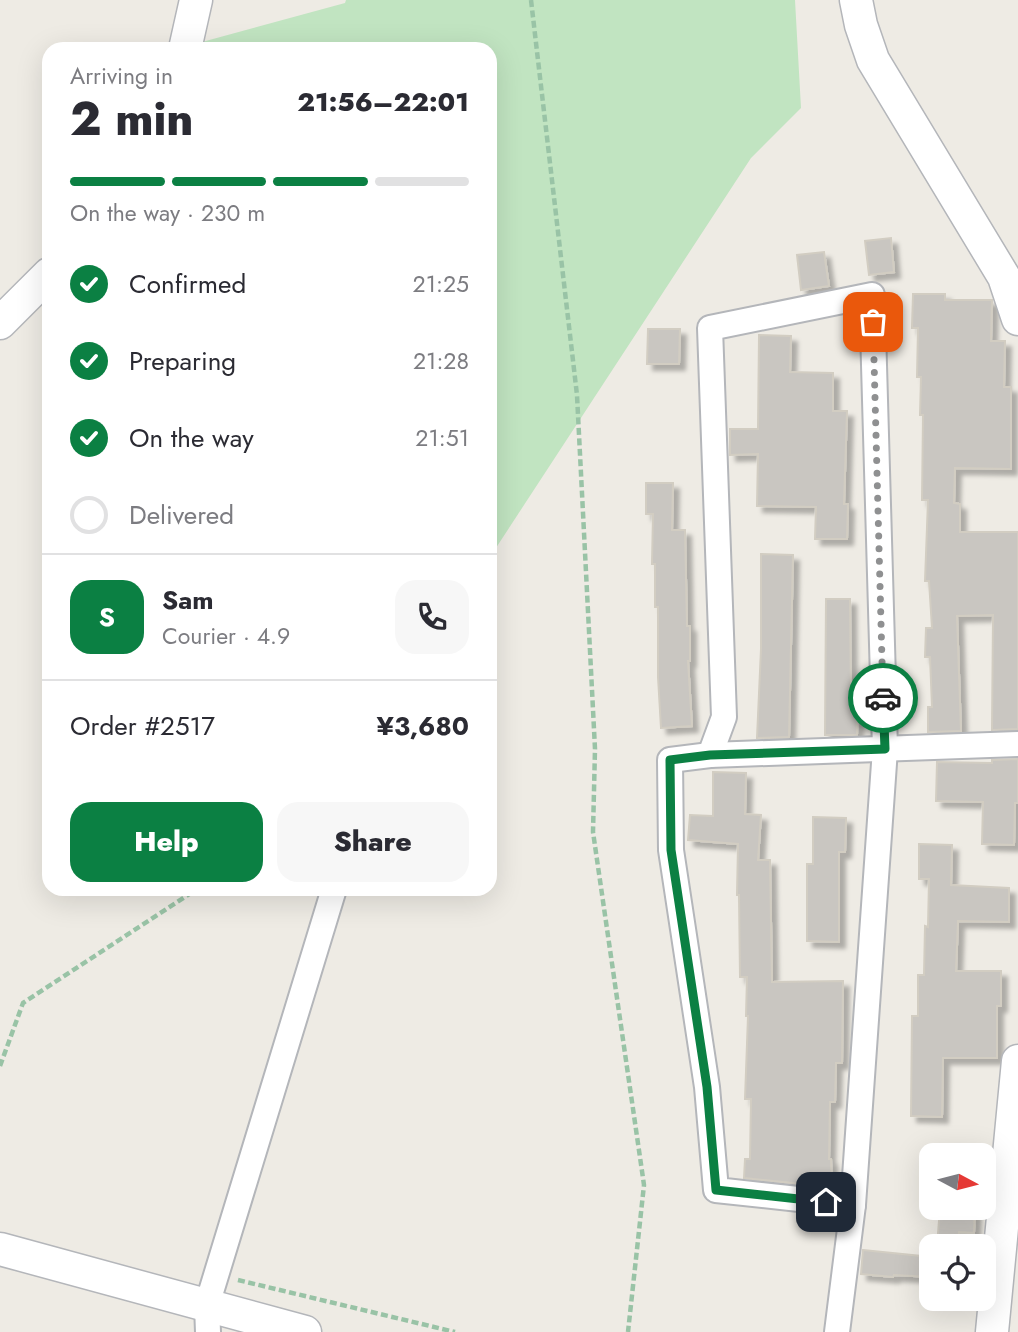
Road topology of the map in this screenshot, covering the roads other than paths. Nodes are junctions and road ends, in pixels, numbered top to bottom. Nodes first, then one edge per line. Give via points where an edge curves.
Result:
1 (196, 0) edge
2 (856, 0) edge
3 (187, 42) edge
4 (1007, 266) edge
5 (42, 281) edge
6 (1018, 320) edge
7 (0, 323) edge
8 (1018, 744) edge
9 (885, 749) junction
10 (710, 755) junction
11 (332, 896) edge
12 (1018, 1061) edge
13 (853, 1205) junction
14 (0, 1249) edge
15 (207, 1319) edge
16 (305, 1332) edge
17 (837, 1332) edge
18 (992, 1332) edge

1 - 3 street
2 - 4 street via 873,60
4 - 6 street via 1004,277
5 - 7 street
8 - 9 street
9 - 10 street
9 - 10 street via 872,295 710,328 724,718
9 - 13 street
10 - 13 street via 670,760 671,850 707,1087 716,1190
11 - 15 street via 216,1275
12 - 18 street
13 - 17 street
14 - 15 street
15 - 16 street

